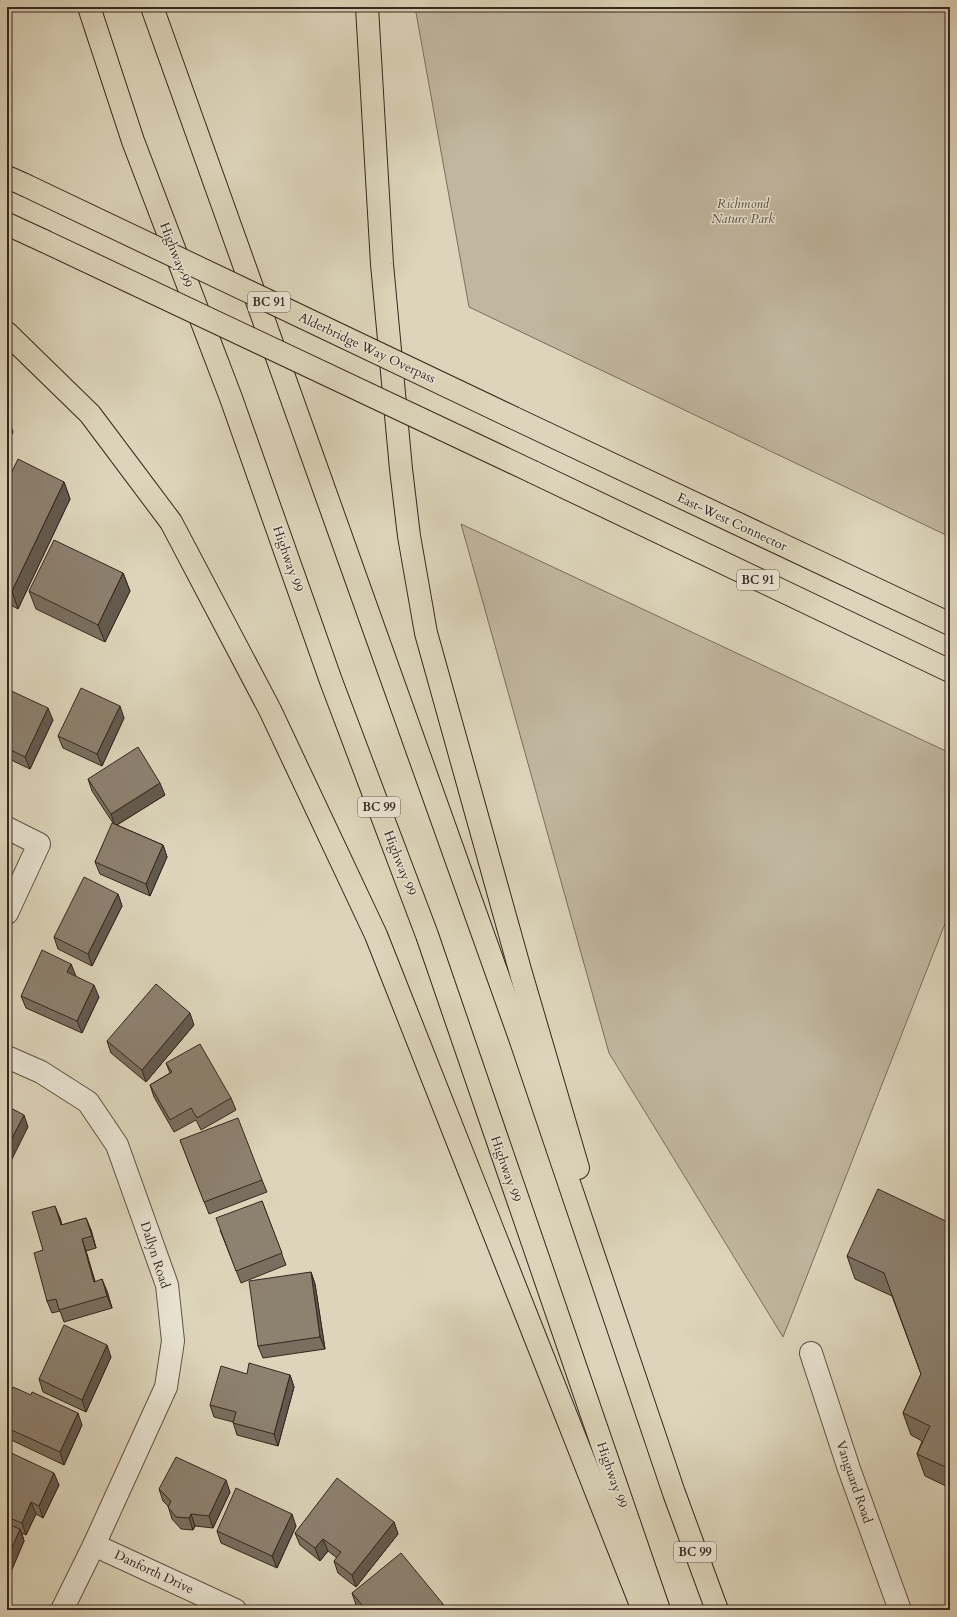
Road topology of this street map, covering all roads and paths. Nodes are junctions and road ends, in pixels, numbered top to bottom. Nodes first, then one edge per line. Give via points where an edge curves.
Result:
1 (77, 7) edge
2 (89, 7) edge
3 (152, 7) edge
4 (367, 7) edge
5 (133, 141) junction
6 (16, 181) edge
7 (7, 224) edge
8 (7, 333) edge
9 (514, 418) joint
10 (950, 624) edge
11 (950, 671) edge
12 (7, 828) edge
13 (7, 913) edge
14 (7, 1057) edge
15 (811, 1353) dead end
16 (674, 1493) junction
17 (94, 1545) junction
18 (62, 1610) edge
19 (235, 1610) edge
20 (643, 1610) edge
21 (659, 1610) edge
22 (717, 1610) edge
23 (900, 1610) edge

1 - 5 highway
2 - 5 highway, Highway 99 / BC 99
3 - 16 highway, BC 99 via 520,1038
4 - 16 highway via 382,264 400,461 409,536 426,633 520,970
5 - 21 highway, Highway 99 / BC 99 via 231,398 331,682 427,935
6 - 9 highway, Alderbridge Way Overpass / BC 91, bridge
7 - 11 highway, BC 91, bridge
8 - 20 highway via 90,414 171,522 270,710 376,936
9 - 10 highway, East-West Connector / BC 91
12 - 13 street via 39,844
14 - 17 street, Dallyn Road via 41,1072 88,1102 117,1145 167,1285 173,1341 166,1387
15 - 23 street, Vanguard Road via 849,1469
16 - 22 highway, BC 99
17 - 18 street, Dallyn Road
17 - 19 street, Danforth Drive

